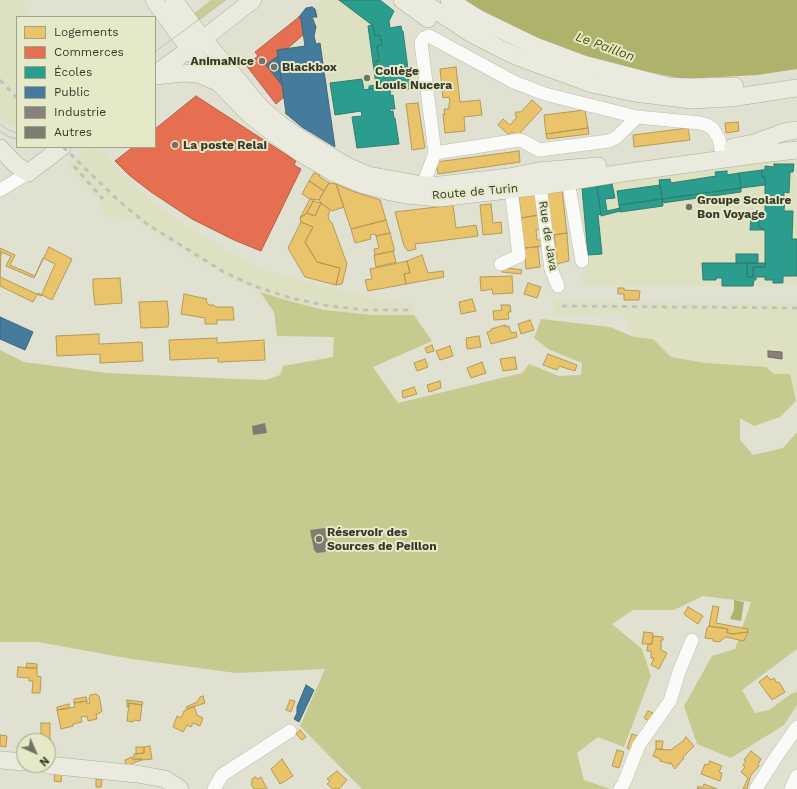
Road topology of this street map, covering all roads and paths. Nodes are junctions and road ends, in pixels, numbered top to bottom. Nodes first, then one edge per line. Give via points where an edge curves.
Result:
1 (154, 0) edge
2 (174, 0) edge
3 (253, 0) edge
4 (402, 0) edge
5 (420, 0) edge
6 (434, 0) edge
7 (449, 0) edge
8 (203, 39) junction
9 (189, 49) junction
10 (156, 74) edge
11 (156, 75) edge
12 (797, 78) edge
13 (218, 82) junction
14 (668, 86) junction
15 (797, 88) edge
16 (691, 100) junction
17 (637, 117) junction
18 (797, 130) edge
19 (773, 136) junction
20 (0, 148) edge
21 (721, 149) junction
22 (797, 150) edge
23 (56, 152) edge
24 (435, 152) junction
25 (778, 153) junction
26 (28, 173) junction
27 (540, 179) junction
28 (568, 181) junction
29 (423, 185) junction
30 (511, 188) junction
31 (0, 190) edge
32 (582, 260) dead end
33 (501, 264) dead end
34 (558, 286) dead end
35 (692, 640) dead end
36 (797, 727) edge
37 (290, 731) dead end
38 (0, 760) edge
39 (16, 761) edge
40 (56, 766) edge
41 (797, 776) edge
42 (180, 789) edge
43 (214, 789) edge
44 (620, 789) edge
45 (756, 789) edge
46 (791, 789) edge

1 - 9 main road, Route de Turin
2 - 8 main road, Route de Turin
3 - 8 main road
4 - 16 main road via 465,42 514,67 548,80 589,92 635,100
5 - 16 main road via 470,33 518,57 592,84 635,93
6 - 14 main road via 505,42 561,64 622,80
7 - 14 main road via 479,19 535,46 583,64
8 - 9 main road
8 - 29 main road, Route de Turin via 261,108 305,141 347,166 368,175
9 - 10 main road
9 - 13 main road, Route de Turin
11 - 13 main road via 198,74
12 - 14 main road via 732,86
13 - 30 main road, Route de Turin via 249,114 302,154 334,173 361,184 406,195 440,198
15 - 16 main road via 731,98
17 - 21 street via 707,125 719,139
17 - 24 street via 617,137 609,141 539,150 518,140
17 - 24 street via 545,94 514,82 430,36 424,38 421,43
18 - 19 main road, Route de Turin
19 - 21 main road, Route de Turin via 754,143
19 - 25 main road via 779,144
20 - 26 main road
21 - 27 main road, Route de Turin via 611,164
22 - 25 main road, Route de Turin
23 - 26 main road
24 - 29 street
25 - 28 main road, Route de Turin
26 - 31 street
27 - 28 main road, Route de Turin
27 - 29 main road, Route de Turin via 509,178
27 - 30 main road, Route de Turin
27 - 34 street, Rue de Java via 551,269
28 - 32 street
30 - 33 street via 519,256
35 - 44 street via 670,701 639,745
36 - 45 street
37 - 43 street via 222,775
38 - 39 main road
40 - 42 main road via 165,779
41 - 46 street

